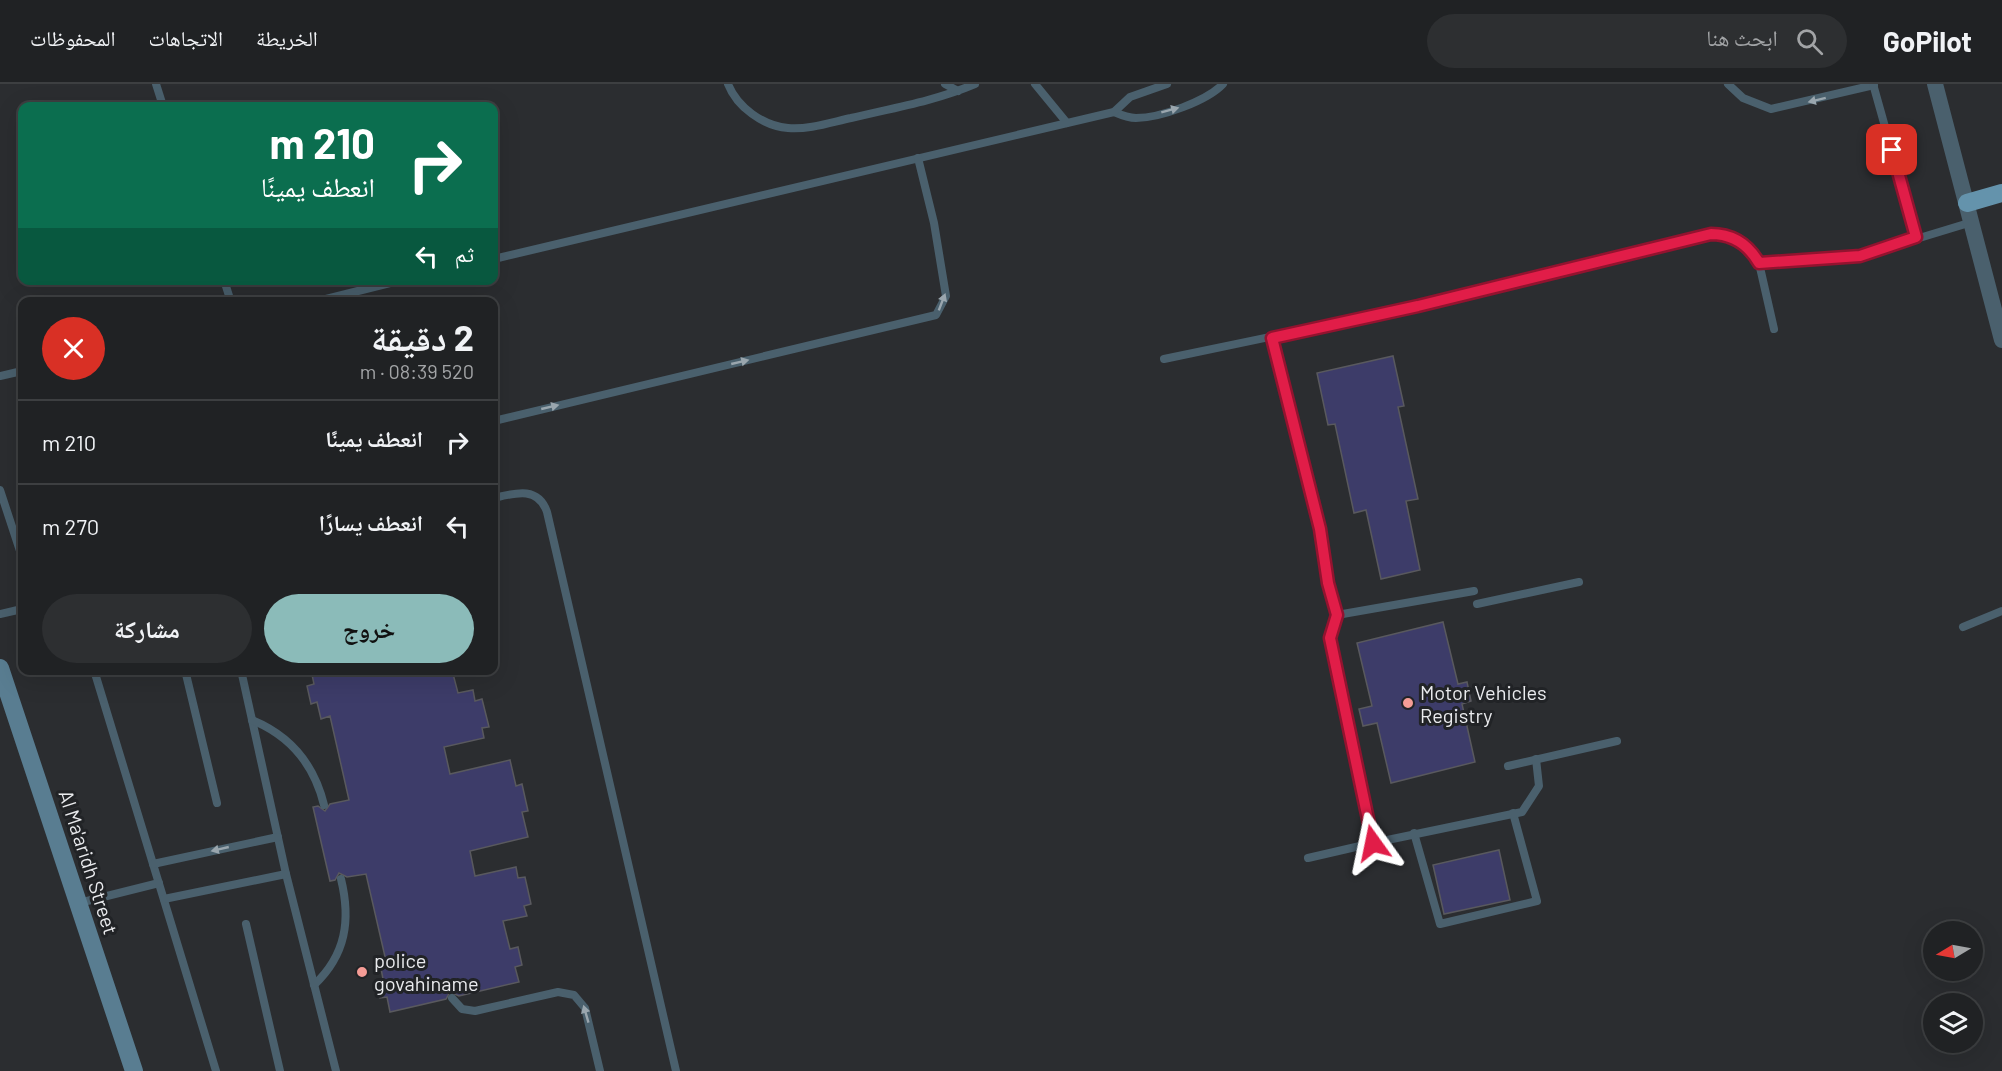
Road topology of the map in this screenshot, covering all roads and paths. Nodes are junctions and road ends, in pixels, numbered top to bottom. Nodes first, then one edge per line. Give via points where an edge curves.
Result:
1 (156, 84) edge
2 (728, 84) edge
3 (945, 84) edge
4 (975, 84) edge
5 (1035, 84) edge
6 (1167, 84) edge
7 (1223, 84) edge
8 (1728, 84) edge
9 (1935, 84) edge
10 (1874, 85) edge
11 (958, 91) junction
12 (162, 102) edge
13 (1114, 112) junction
14 (1067, 123) junction
15 (918, 158) junction
16 (2002, 193) edge
17 (1966, 203) junction
18 (1972, 222) junction
19 (1916, 237) junction
20 (498, 258) edge
21 (1759, 263) junction
22 (382, 285) edge
23 (334, 297) edge
24 (1774, 329) dead end
25 (1272, 338) junction
26 (2002, 340) edge
27 (1164, 359) dead end
28 (18, 372) edge
29 (0, 376) edge
30 (498, 420) edge
31 (0, 490) edge
32 (498, 497) edge
33 (4, 515) edge
34 (18, 548) edge
35 (1578, 582) dead end
36 (1474, 591) dead end
37 (1478, 604) dead end
38 (18, 610) edge
39 (2002, 611) edge
40 (0, 614) edge
41 (1337, 615) junction
42 (1963, 627) dead end
43 (0, 668) edge
44 (96, 675) edge
45 (186, 675) edge
46 (242, 675) edge
47 (252, 720) junction
48 (1617, 741) dead end
49 (1536, 759) junction
50 (1508, 766) dead end
51 (217, 803) dead end
52 (324, 805) dead end
53 (1513, 813) junction
54 (1414, 833) junction
55 (278, 837) junction
56 (1373, 843) junction
57 (1308, 858) dead end
58 (153, 864) junction
59 (286, 874) junction
60 (341, 879) dead end
61 (159, 883) junction
62 (164, 899) junction
63 (79, 903) junction
64 (246, 924) dead end
65 (314, 985) junction
66 (452, 998) dead end
67 (674, 1070) edge
68 (134, 1071) edge
69 (216, 1071) edge
70 (280, 1071) edge
71 (336, 1071) edge
72 (600, 1071) edge

1 - 12 lane
2 - 11 lane via 733,96 757,118 788,128 820,125
3 - 11 lane
4 - 11 lane
5 - 14 lane
6 - 13 lane via 1130,97
13 -> 7 lane via 1138,118 1150,115 1204,99
10 -> 8 lane via 1771,109 1743,98
9 - 17 street
10 - 19 lane
13 - 14 lane
14 - 15 lane
15 - 20 lane
30 -> 15 lane via 936,315 946,296
16 - 17 main road
17 - 18 street
18 - 19 lane
18 - 26 street
19 - 21 lane via 1860,256
21 - 24 lane
21 - 25 lane via 1738,240 1720,234 1702,235
22 - 23 lane
25 - 27 lane
25 - 41 lane via 1320,529
28 - 29 lane
31 - 33 lane
32 - 67 lane via 528,492 540,500 547,512
33 - 34 lane
35 - 37 lane
36 - 41 lane
38 - 40 lane
39 - 42 lane
41 - 56 lane via 1330,638
43 - 63 main road, Al Ma'aridh Street
44 - 58 lane
45 - 51 lane
46 - 47 lane
47 - 52 lane via 294,746 312,770
47 - 55 lane
48 - 49 lane
49 - 50 lane
49 - 53 lane via 1539,786 1522,812
53 - 54 lane
53 - 54 lane via 1537,901 1440,924
54 - 56 lane
55 -> 58 lane
55 - 59 lane
56 - 57 lane
58 - 61 lane
59 - 62 lane
59 - 65 lane
60 - 65 lane via 347,909 344,939 332,965
61 - 62 lane
61 - 63 lane
62 - 69 lane
63 - 68 main road, Al Ma'aridh Street
64 - 70 lane
65 - 71 lane
72 -> 66 lane via 585,1008 574,995 558,992 475,1011 462,1009

